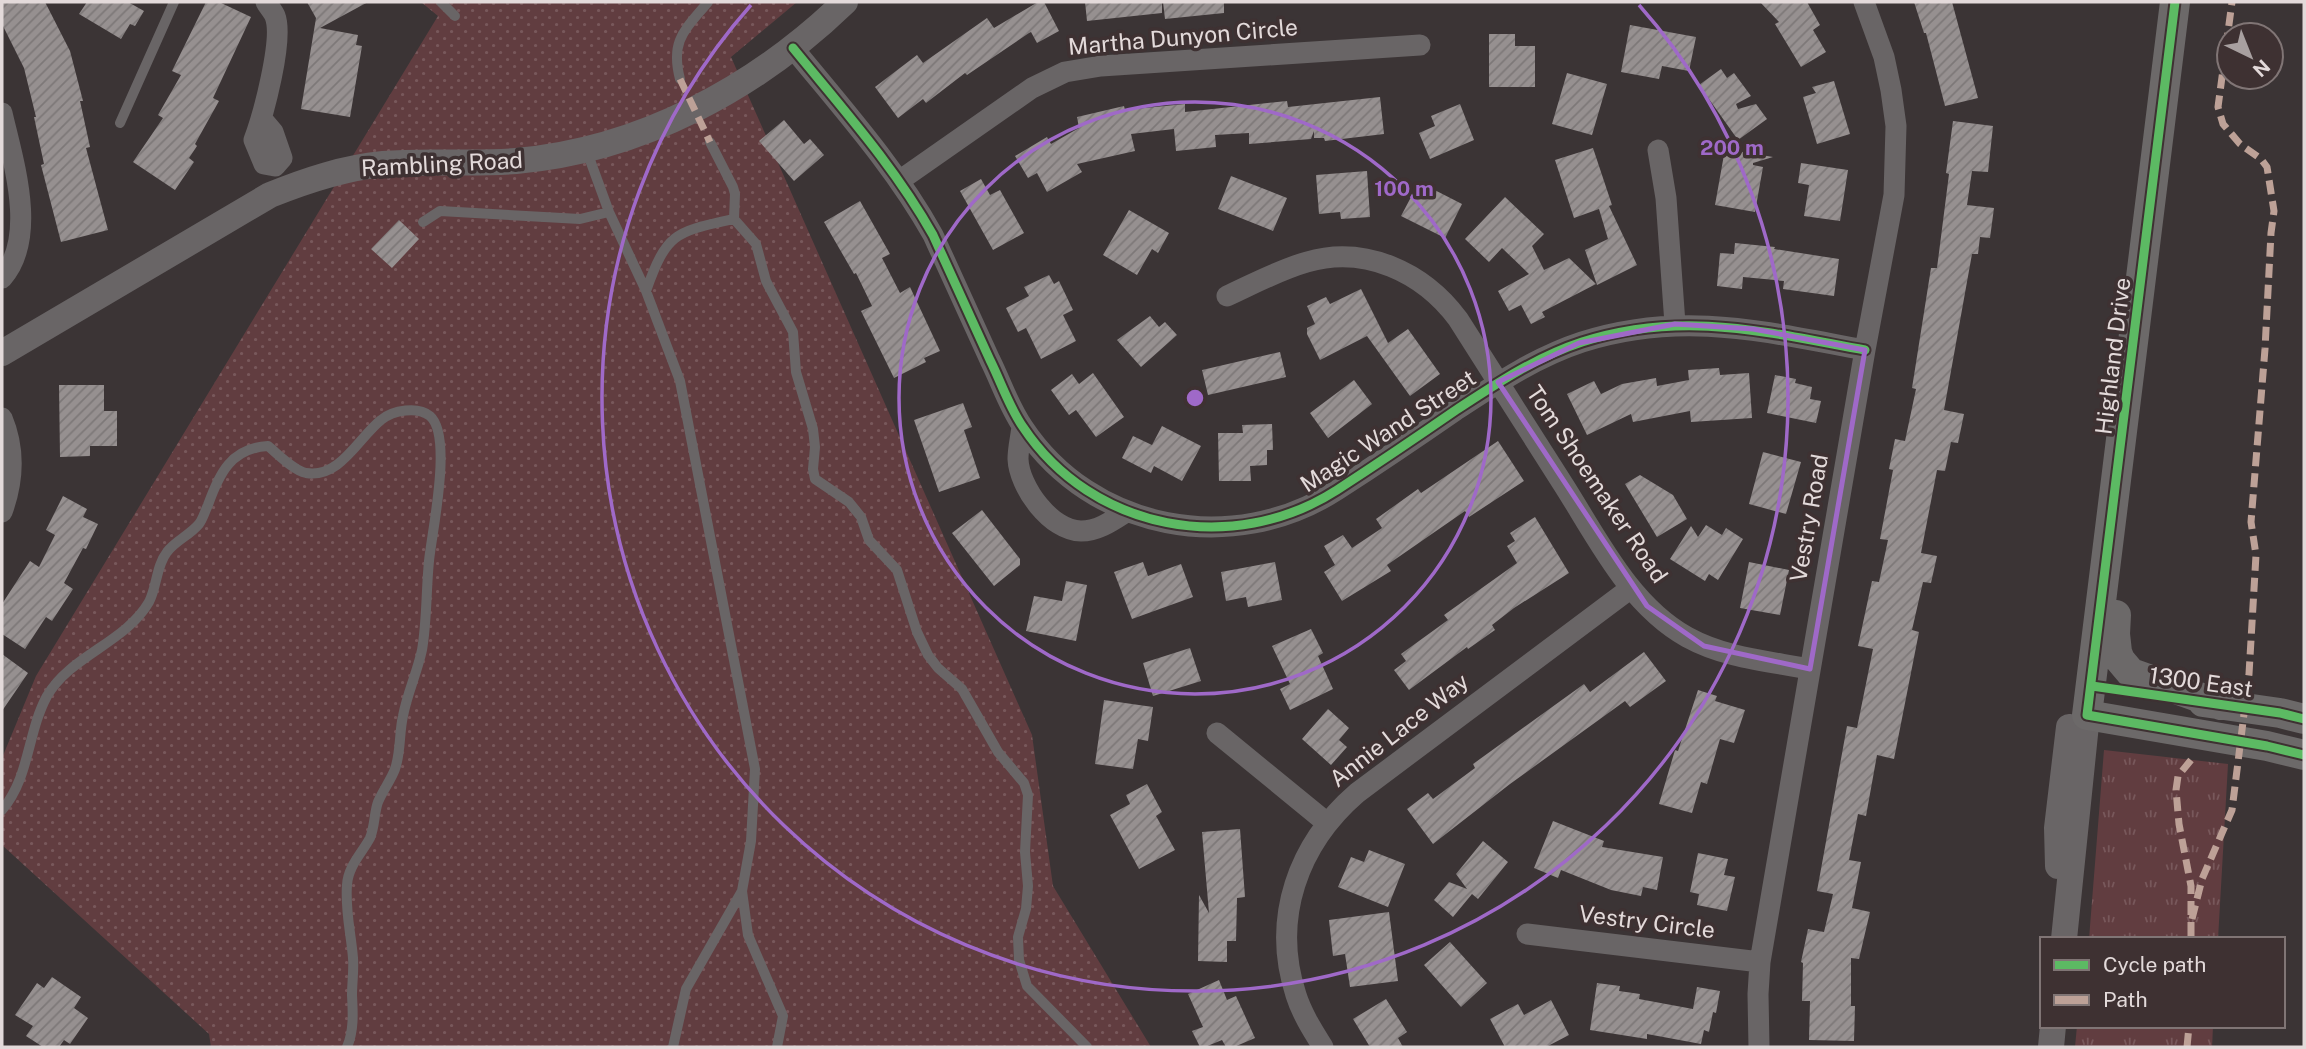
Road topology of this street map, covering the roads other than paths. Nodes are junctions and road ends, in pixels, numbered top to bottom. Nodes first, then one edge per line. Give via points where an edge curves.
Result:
1 (174, 2) edge
2 (266, 2) edge
3 (441, 2) edge
4 (708, 2) edge
5 (845, 2) edge
6 (1864, 2) edge
7 (2175, 2) edge
8 (455, 16) dead end
9 (1420, 45) dead end
10 (793, 48) junction
11 (680, 79) dead end
12 (2, 113) edge
13 (120, 123) dead end
14 (710, 142) dead end
15 (586, 149) junction
16 (1658, 150) dead end
17 (280, 177) junction
18 (899, 181) junction
19 (609, 212) junction
20 (734, 219) junction
21 (423, 222) dead end
22 (2, 278) edge
23 (646, 291) junction
24 (1227, 296) dead end
25 (1675, 324) junction
26 (1865, 350) junction
27 (2, 353) edge
28 (1498, 382) junction
29 (2, 418) edge
30 (1022, 426) junction
31 (2117, 482) junction
32 (2, 512) edge
33 (1126, 512) junction
34 (1631, 588) junction
35 (1810, 669) junction
36 (2092, 686) junction
37 (2221, 705) junction
38 (2079, 715) junction
39 (2304, 719) edge
40 (1217, 733) dead end
41 (2304, 755) edge
42 (2, 810) edge
43 (1326, 823) junction
44 (742, 891) junction
45 (1528, 934) dead end
46 (2065, 935) edge
47 (1760, 962) junction
48 (2053, 1028) edge
49 (347, 1047) edge
50 (673, 1047) edge
51 (777, 1047) edge
52 (1087, 1047) edge
53 (1323, 1047) edge
54 (1759, 1047) edge
55 (2051, 1047) edge

1 - 13 lane
2 - 17 street via 276,17 276,54 254,140 264,164
3 - 8 lane
4 - 11 lane via 677,46
5 - 10 street, Rambling Road
6 - 26 street, Vestry Road via 1884,57 1896,126 1894,195
7 - 31 main road, Highland Drive
9 - 18 street, Martha Dunyon Circle via 1083,68 1032,88
10 - 15 street, Rambling Road via 699,107 650,129
10 - 18 street, Magic Wand Street
12 - 22 street via 22,216 17,250
14 - 20 lane via 733,187
15 - 17 street, Rambling Road via 515,161 384,164 316,177
15 - 19 lane
16 - 25 street
17 - 27 street, Rambling Road via 244,209
18 - 30 street, Magic Wand Street via 933,235
19 - 21 lane via 580,219 440,211
19 - 23 lane
20 - 23 lane via 677,235 663,249
20 - 52 lane via 755,244 766,281 793,332 796,372 813,429 816,479 849,502 869,540 897,570 928,655 962,689 998,752 1024,783 1028,795 1028,886 1018,937 1019,960 1027,986
23 - 44 lane via 680,381 755,769 751,841
24 - 28 street, Tom Shoemaker Road via 1309,261 1348,257 1386,264 1419,280 1447,304
25 - 26 street, Magic Wand Street via 1753,329
25 - 28 street, Magic Wand Street via 1579,343
26 - 35 street, Vestry Road
28 - 33 street, Magic Wand Street via 1335,491 1294,513 1250,525 1204,528
28 - 34 street, Tom Shoemaker Road
29 - 32 street via 12,464
30 - 33 street, Magic Wand Street via 1063,473
30 - 33 street via 1018,460 1024,479 1053,520 1072,529 1093,530
31 - 36 main road, Highland Drive
31 - 37 main road via 2121,532 2115,634 2120,660 2138,677
31 - 38 main road, Highland Drive via 2089,556
34 - 35 street, Tom Shoemaker Road via 1665,623 1704,646
34 - 43 street, Annie Lace Way via 1357,793
35 - 47 street, Vestry Road
36 - 37 main road, 1300 East
36 - 38 main road, Highland Drive
37 - 39 main road, 1300 East
38 - 41 main road
38 - 46 street, Highland Drive via 2057,828
40 - 43 street
42 - 49 lane via 14,794 48,696 62,677 136,618 149,602 167,552 201,522 223,470 239,454 268,446 294,468 318,473 345,458 381,419 419,410 430,416 441,438 441,464 426,626 405,706 398,759 378,802 372,834 347,882 353,1021
43 - 53 street, Annie Lace Way via 1303,862 1287,930 1296,996
44 - 50 lane via 686,989
44 - 51 lane via 748,935 783,1016
45 - 47 street, Vestry Circle
47 - 54 street, Vestry Road
48 - 55 street

